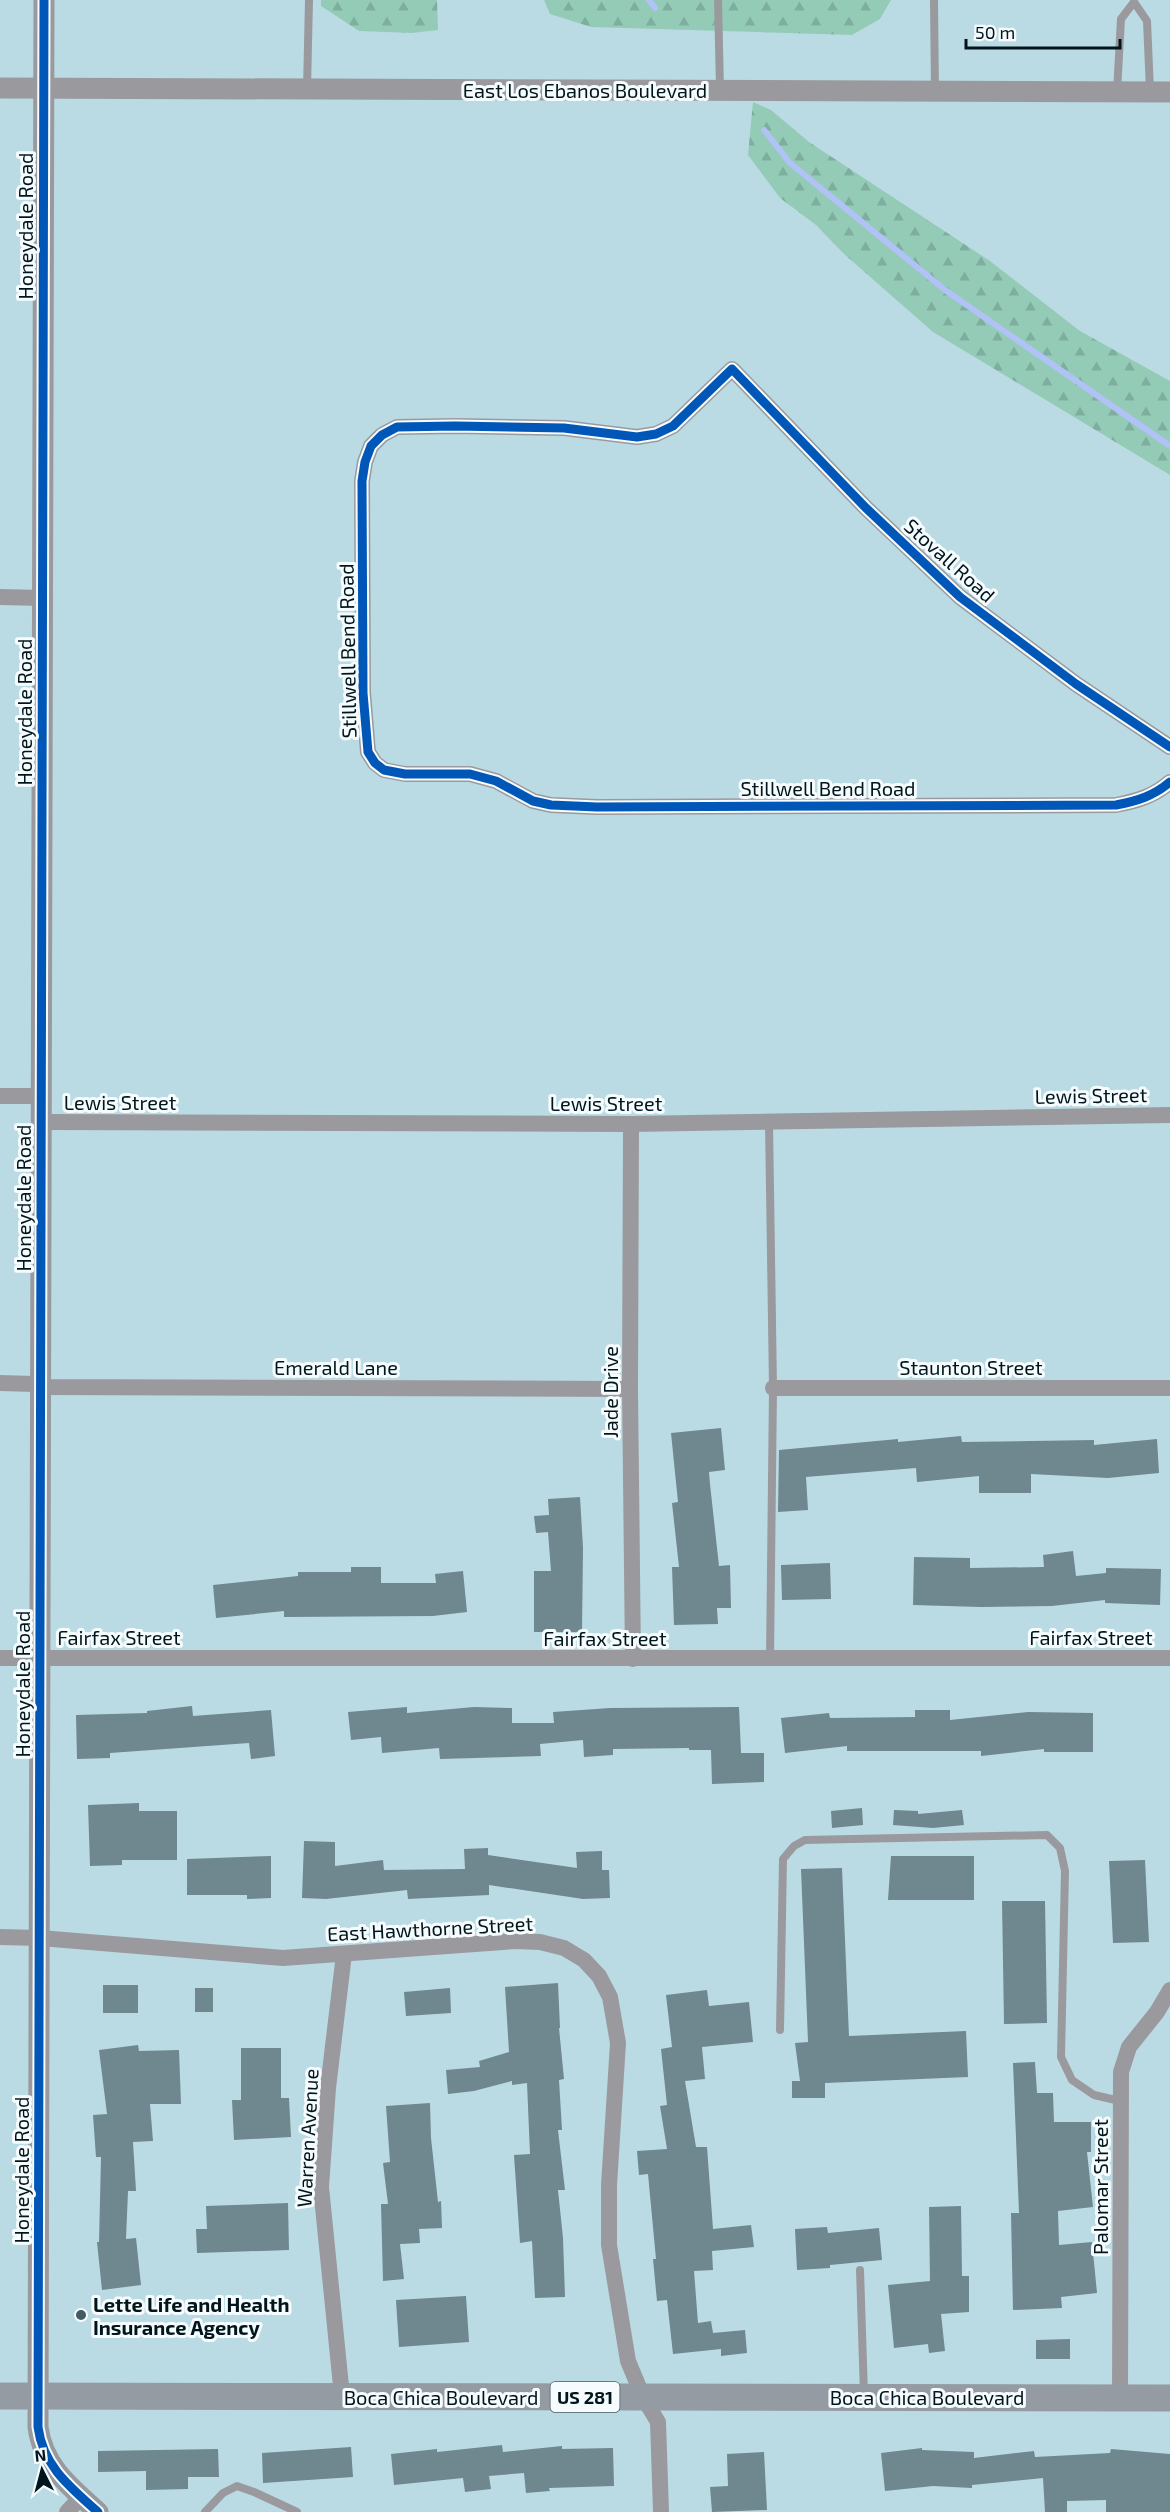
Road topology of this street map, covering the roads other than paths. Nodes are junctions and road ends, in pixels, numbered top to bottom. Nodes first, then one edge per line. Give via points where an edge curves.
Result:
1 (44, 0) edge
2 (309, 0) edge
3 (718, 0) edge
4 (934, 0) edge
5 (1134, 1) edge
6 (0, 88) edge
7 (44, 88) junction
8 (307, 89) junction
9 (720, 90) junction
10 (935, 91) junction
11 (1117, 92) junction
12 (1160, 92) edge
13 (732, 369) joint
14 (0, 597) edge
15 (43, 598) junction
16 (1170, 747) edge
17 (1170, 782) edge
18 (0, 1096) edge
19 (42, 1096) junction
20 (1170, 1115) edge
21 (42, 1122) junction
22 (769, 1122) junction
23 (631, 1124) junction
24 (0, 1383) edge
25 (41, 1387) junction
26 (773, 1388) junction
27 (630, 1389) junction
28 (1170, 1389) edge
29 (0, 1658) edge
30 (40, 1658) junction
31 (1170, 1658) edge
32 (633, 1659) junction
33 (770, 1659) junction
34 (0, 1937) edge
35 (40, 1938) junction
36 (344, 1954) junction
37 (1170, 1990) edge
38 (780, 2030) dead end
39 (1120, 2101) junction
40 (860, 2270) dead end
41 (0, 2396) edge
42 (39, 2396) junction
43 (342, 2396) junction
44 (643, 2397) junction
45 (864, 2397) junction
46 (1120, 2398) junction
47 (1170, 2398) edge
48 (74, 2504) edge
49 (98, 2512) edge
50 (205, 2512) edge
51 (297, 2512) edge
52 (661, 2512) edge

1 - 7 street, Honeydale Road
2 - 8 lane
3 - 9 lane
4 - 10 lane
5 - 11 lane via 1121,19
5 - 12 lane via 1147,21
6 - 7 street, East Los Ebanos Boulevard
7 - 8 street, East Los Ebanos Boulevard
7 - 15 street, Honeydale Road
8 - 9 street, East Los Ebanos Boulevard
9 - 10 street, East Los Ebanos Boulevard
10 - 11 street, East Los Ebanos Boulevard
11 - 12 street, East Los Ebanos Boulevard
13 - 16 street, Stovall Road via 866,508 960,597 1076,684
13 - 17 street, Stillwell Bend Road via 673,426 637,438 564,428 456,426 397,427 376,441 364,462 362,481 363,693 368,752 375,763 384,770 405,774 470,774 496,781 533,801 597,807 1116,804 1138,801
14 - 15 street
15 - 19 street, Honeydale Road
18 - 19 street
19 - 21 street, Honeydale Road
20 - 22 street, Lewis Street
21 - 23 street, Lewis Street
21 - 25 street, Honeydale Road
22 - 23 street, Lewis Street
22 - 26 lane
23 - 27 street, Jade Drive
24 - 25 street, Emerald Lane via 34,1383
25 - 27 street, Emerald Lane
25 - 30 street, Honeydale Road
26 - 28 street, Staunton Street
26 - 33 lane
27 - 32 street, Jade Drive
29 - 30 street, Fairfax Street
30 - 32 street, Fairfax Street
30 - 35 street, Honeydale Road
31 - 33 street, Fairfax Street
32 - 33 street, Fairfax Street
34 - 35 street, East Hawthorne Street
35 - 36 street, East Hawthorne Street via 283,1958
35 - 42 street, Honeydale Road
36 - 43 street, Warren Avenue via 321,2187
36 - 44 street, East Hawthorne Street via 540,1942 564,1948 584,1960 599,1976 610,1997 618,2043 609,2245 628,2361
37 - 39 street, Palomar Street via 1129,2047 1121,2072
38 - 39 lane via 783,1859 794,1846 805,1840 1047,1835 1060,1848 1065,1871 1061,2057 1072,2080 1094,2095
39 - 46 street, Palomar Street
40 - 45 lane
41 - 42 main road, Boca Chica Boulevard / US 281
42 - 43 main road, Boca Chica Boulevard / US 281
42 - 48 street, Honeydale Road via 41,2445
43 - 44 main road, Boca Chica Boulevard / US 281
44 - 45 main road, Boca Chica Boulevard / US 281
44 - 52 street, East Hawthorne Street via 658,2422
45 - 46 main road, Boca Chica Boulevard / US 281
46 - 47 main road, Boca Chica Boulevard / US 281
48 - 49 street, Honeydale Road
50 - 51 lane via 223,2493 237,2486

